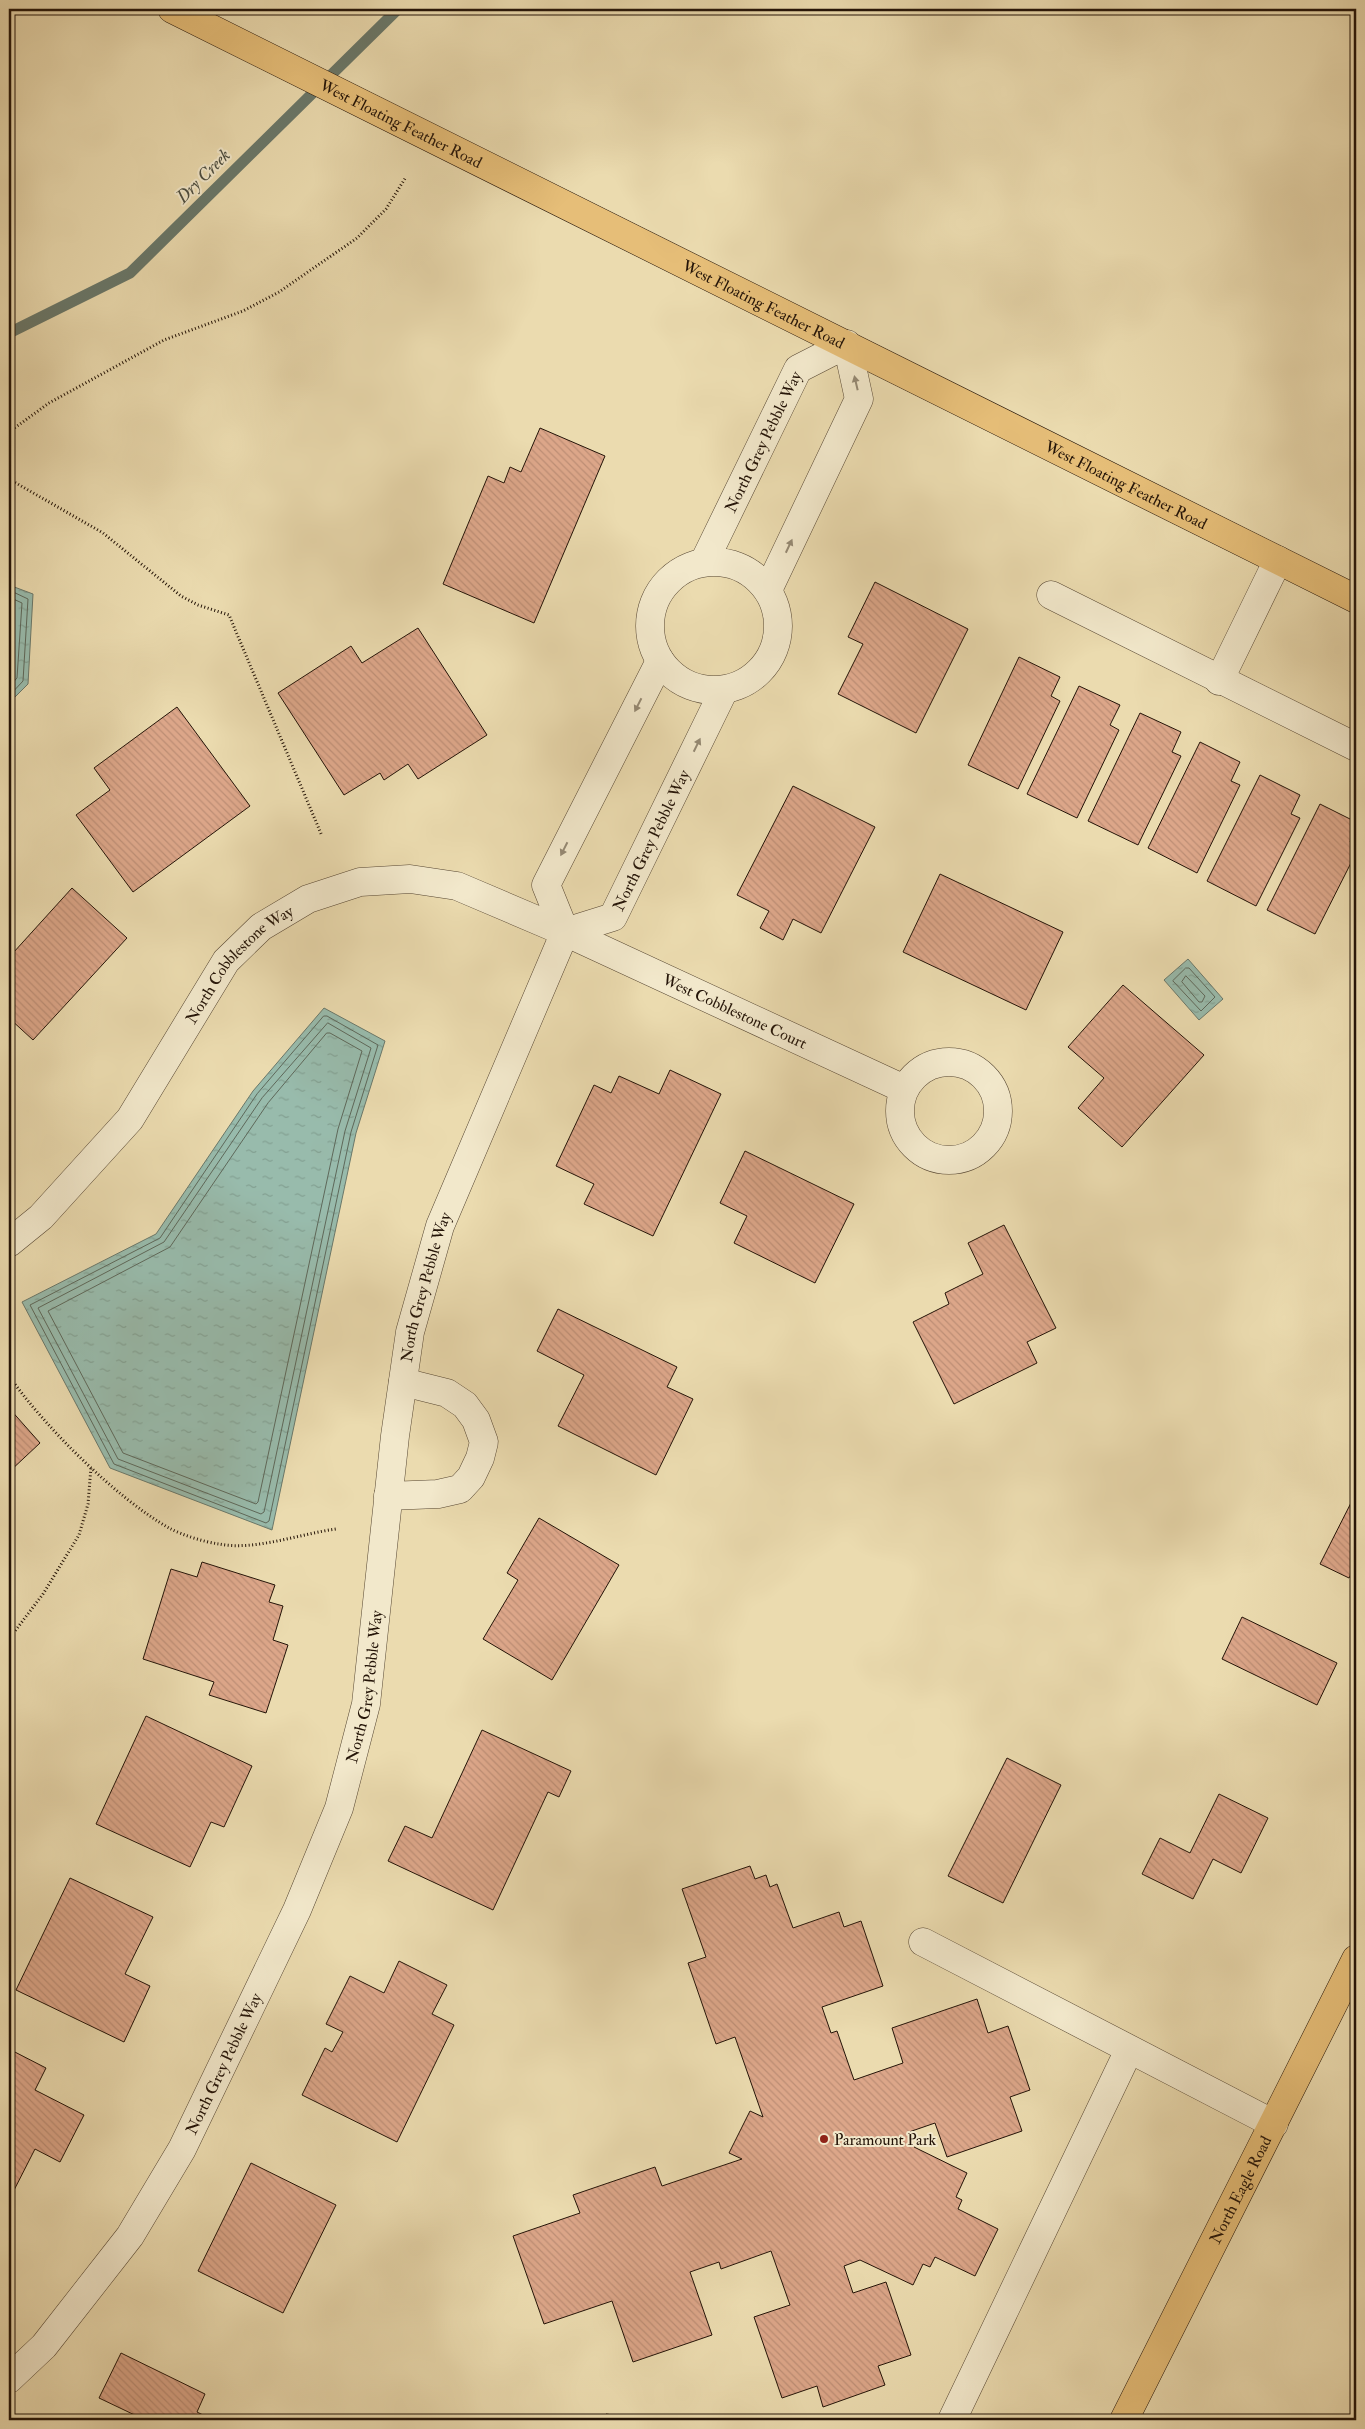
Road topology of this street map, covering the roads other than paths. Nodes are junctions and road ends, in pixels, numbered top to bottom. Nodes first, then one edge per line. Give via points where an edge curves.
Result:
1 (172, 9) edge
2 (846, 344) junction
3 (1278, 560) junction
4 (704, 562) junction
5 (768, 590) junction
6 (1051, 595) dead end
7 (1356, 599) edge
8 (660, 661) junction
9 (1218, 680) junction
10 (724, 690) junction
11 (1356, 747) edge
12 (565, 932) junction
13 (904, 1089) dead end
14 (9, 1243) edge
15 (403, 1382) junction
16 (388, 1496) junction
17 (923, 1942) dead end
18 (1356, 1959) edge
19 (1129, 2050) junction
20 (1274, 2124) junction
21 (9, 2378) edge
22 (952, 2420) edge
23 (1124, 2420) edge

1 - 2 main road, West Floating Feather Road
2 - 3 main road, West Floating Feather Road
2 - 4 street, North Grey Pebble Way via 798,369
5 -> 2 street via 859,398
3 - 7 main road, West Floating Feather Road
3 - 9 street
4 - 5 street via 723,562 740,567
4 - 8 street via 686,567 659,591 649,626 652,644
5 - 10 street via 779,626 777,644 757,675 742,685
6 - 9 street
8 - 10 street via 672,675 688,685 705,690
8 -> 12 street via 546,885
9 - 11 street
12 -> 10 street, North Grey Pebble Way via 613,917
12 - 13 street, West Cobblestone Court
12 - 14 street, North Cobblestone Way via 457,886 410,879 360,882 308,899 261,927 226,961 130,1119 41,1218
12 - 15 street, North Grey Pebble Way via 440,1226 410,1332
15 - 16 street, North Grey Pebble Way
15 - 16 street via 448,1393 465,1405 476,1420 484,1442 471,1477 460,1489 438,1494
16 - 21 street, North Grey Pebble Way via 366,1704 338,1808 296,1910 182,2149 130,2236 44,2346
17 - 19 street
18 - 20 main road, North Eagle Road
19 - 20 street
19 - 22 street
20 - 23 main road, North Eagle Road

